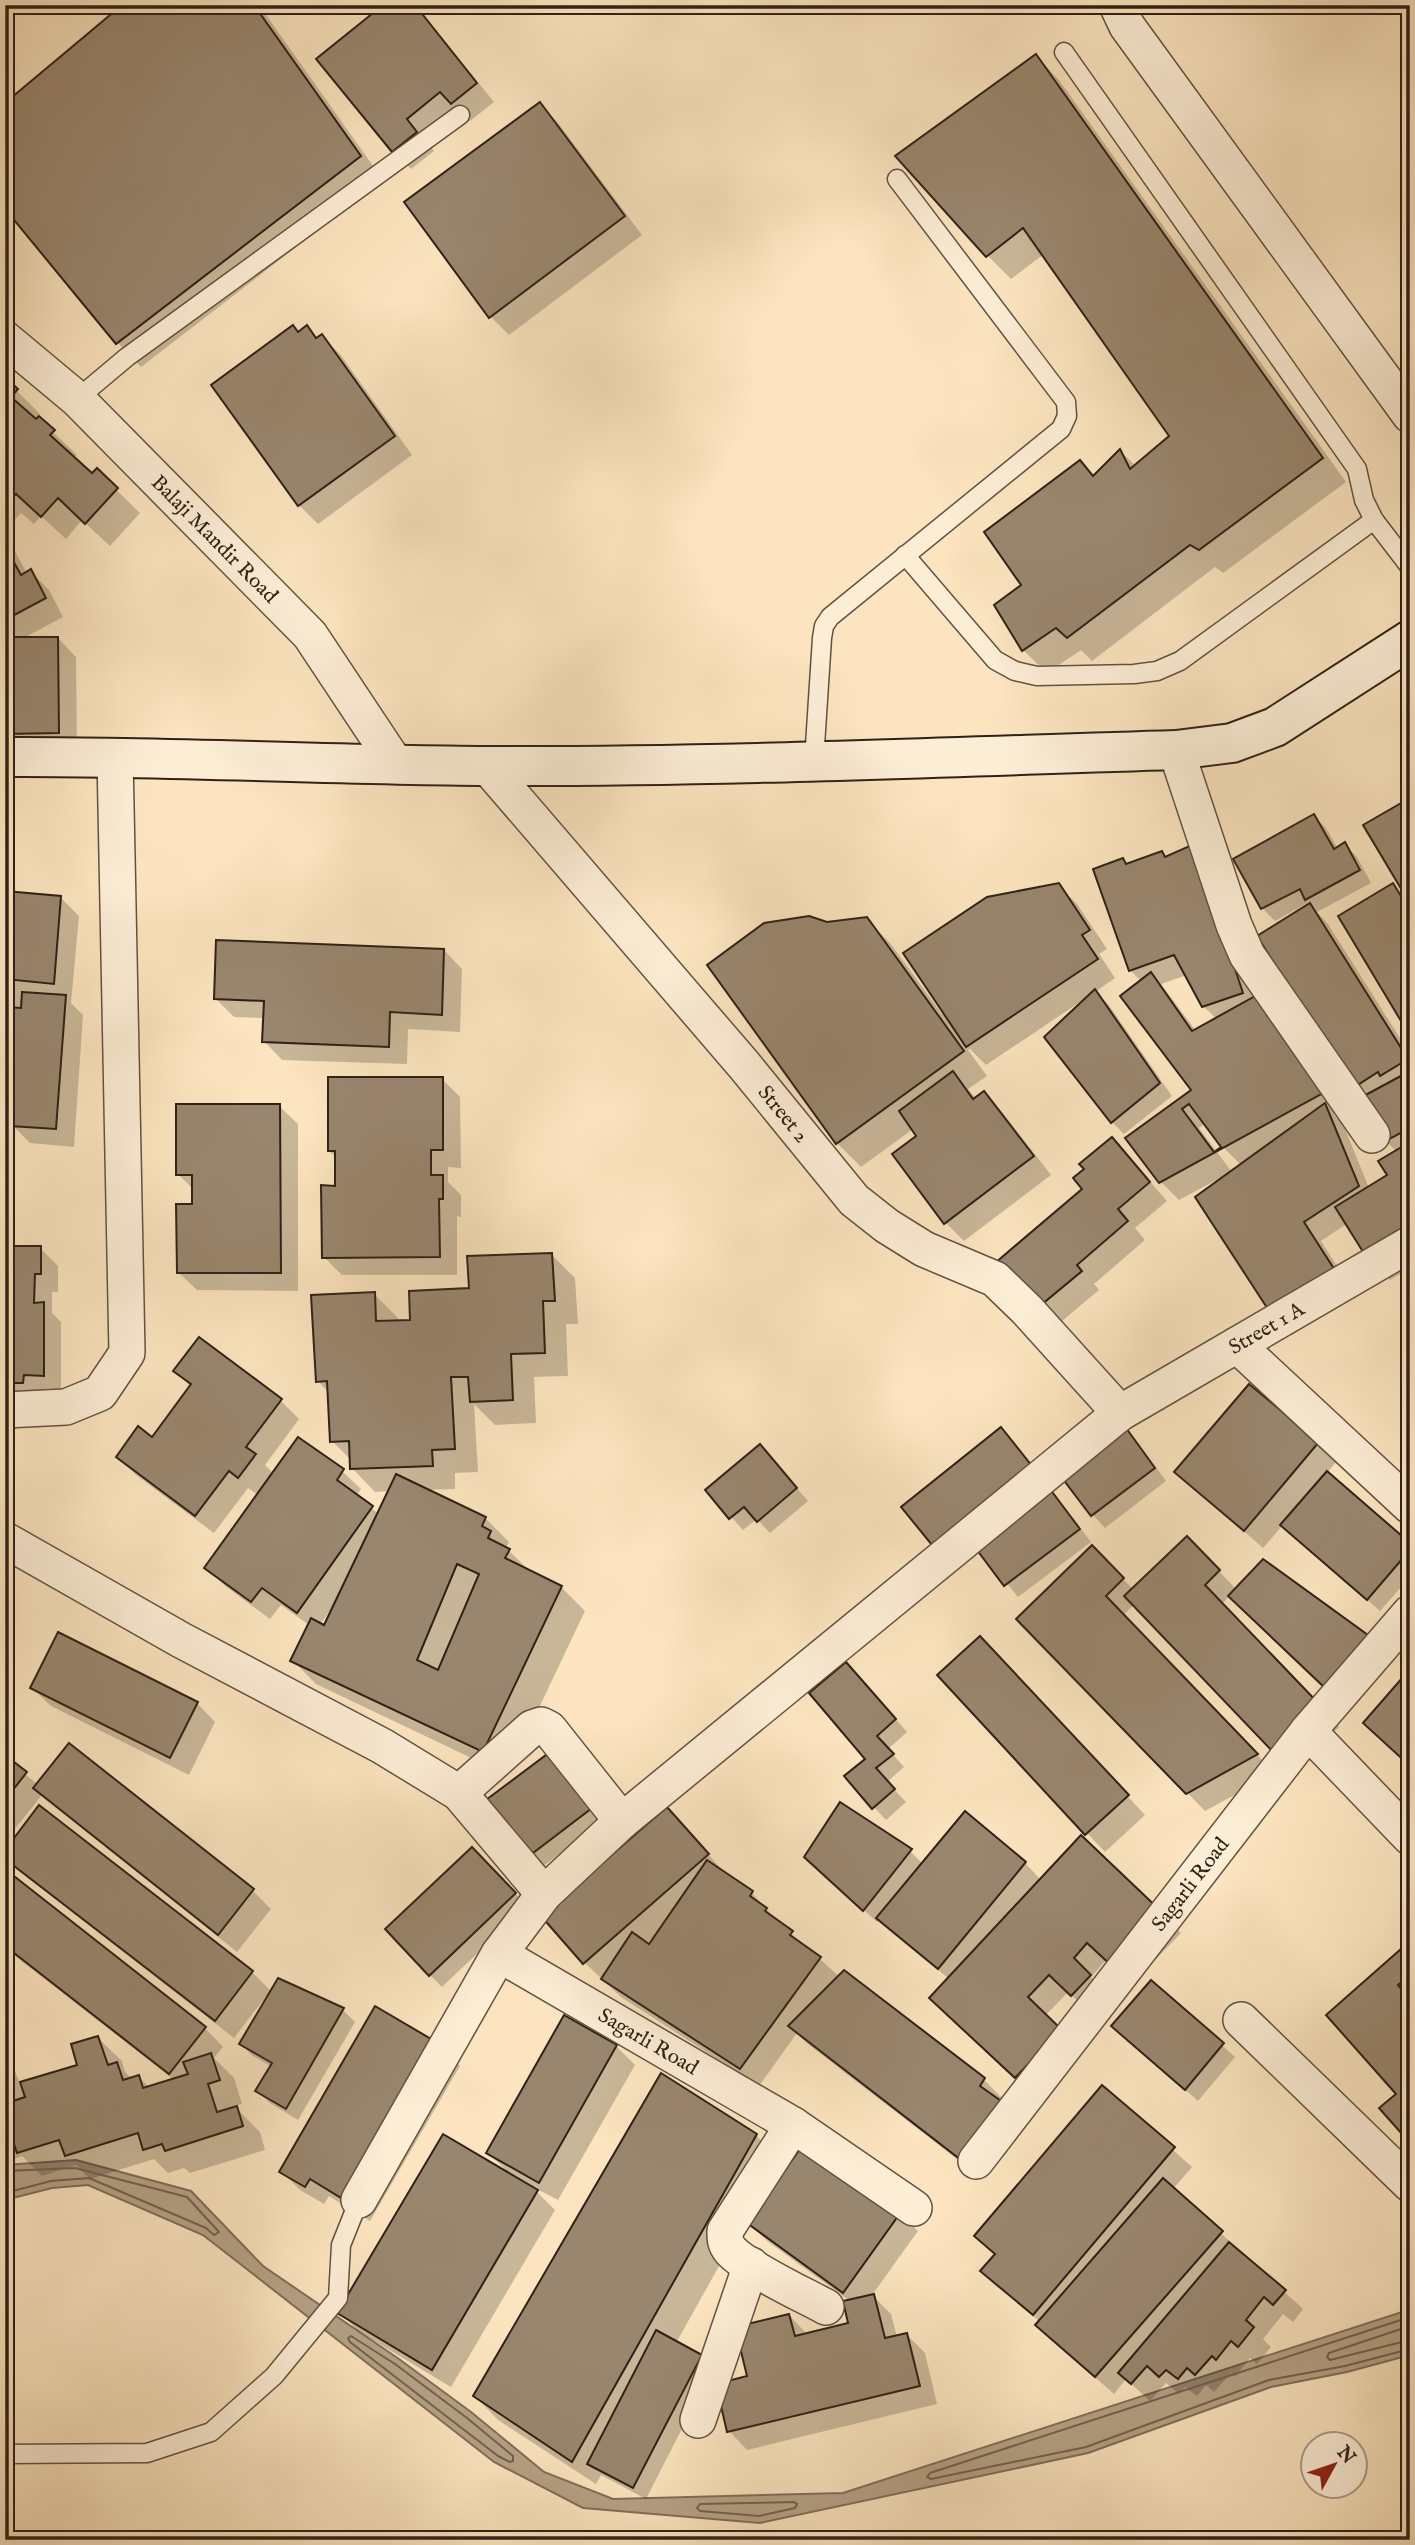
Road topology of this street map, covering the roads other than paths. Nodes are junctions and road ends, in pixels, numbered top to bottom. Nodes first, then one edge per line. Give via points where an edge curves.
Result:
1 (1117, 5) edge
2 (1064, 52) dead end
3 (460, 115) dead end
4 (897, 179) dead end
5 (5, 339) edge
6 (77, 399) junction
7 (1410, 415) edge
8 (1374, 520) junction
9 (905, 555) junction
10 (1410, 567) edge
11 (1410, 640) edge
12 (1176, 750) junction
13 (115, 757) junction
14 (5, 758) edge
15 (814, 761) junction
16 (395, 763) junction
17 (487, 766) junction
18 (1372, 1135) dead end
19 (1410, 1244) edge
20 (1237, 1345) junction
21 (5, 1410) edge
22 (1121, 1413) junction
23 (1410, 1506) edge
24 (5, 1540) edge
25 (1410, 1613) edge
26 (1308, 1731) junction
27 (459, 1793) junction
28 (622, 1821) junction
29 (1410, 1837) edge
30 (544, 1894) junction
31 (499, 1954) junction
32 (1241, 2020) dead end
33 (793, 2125) junction
34 (976, 2161) dead end
35 (1410, 2185) edge
36 (359, 2200) joint
37 (914, 2207) dead end
38 (751, 2265) junction
39 (826, 2307) dead end
40 (698, 2420) dead end
41 (5, 2454) edge

1 - 7 street via 1127,26
2 - 8 lane via 1357,469
3 - 6 lane via 127,357
4 - 9 lane via 1066,402 1067,416 1061,429
5 - 6 street, Balaji Mandir Road
6 - 16 street, Balaji Mandir Road via 310,635
8 - 9 lane via 1180,661 1134,674 1037,676 1015,671 995,660
8 - 10 lane
9 - 15 lane via 824,626
11 - 12 street via 1275,727 1233,743
12 - 15 street
12 - 18 street via 1247,955
13 - 14 street
13 - 16 street
13 - 21 street via 127,1353 100,1393 66,1407
15 - 17 street
16 - 17 street
17 - 22 street, Street 2 via 744,1065 853,1200 924,1249 995,1279
19 - 20 street, Street 1 A
20 - 22 street, Street 1 A
20 - 23 street
22 - 28 street, Street 1 A
24 - 27 street via 382,1746
25 - 26 street, Sagarli Road
26 - 29 street
26 - 34 street, Sagarli Road
27 - 28 street via 541,1725 549,1729
27 - 30 street
28 - 30 street, Street 1 A
30 - 31 street, Street 1 A
31 - 33 street, Sagarli Road
31 - 36 street, Street 1 A
32 - 35 street
33 - 37 street, Sagarli Road
33 - 38 street via 725,2231 732,2252
36 - 41 lane via 341,2245 338,2298 274,2376 211,2432 147,2453
38 - 39 street
38 - 40 street

